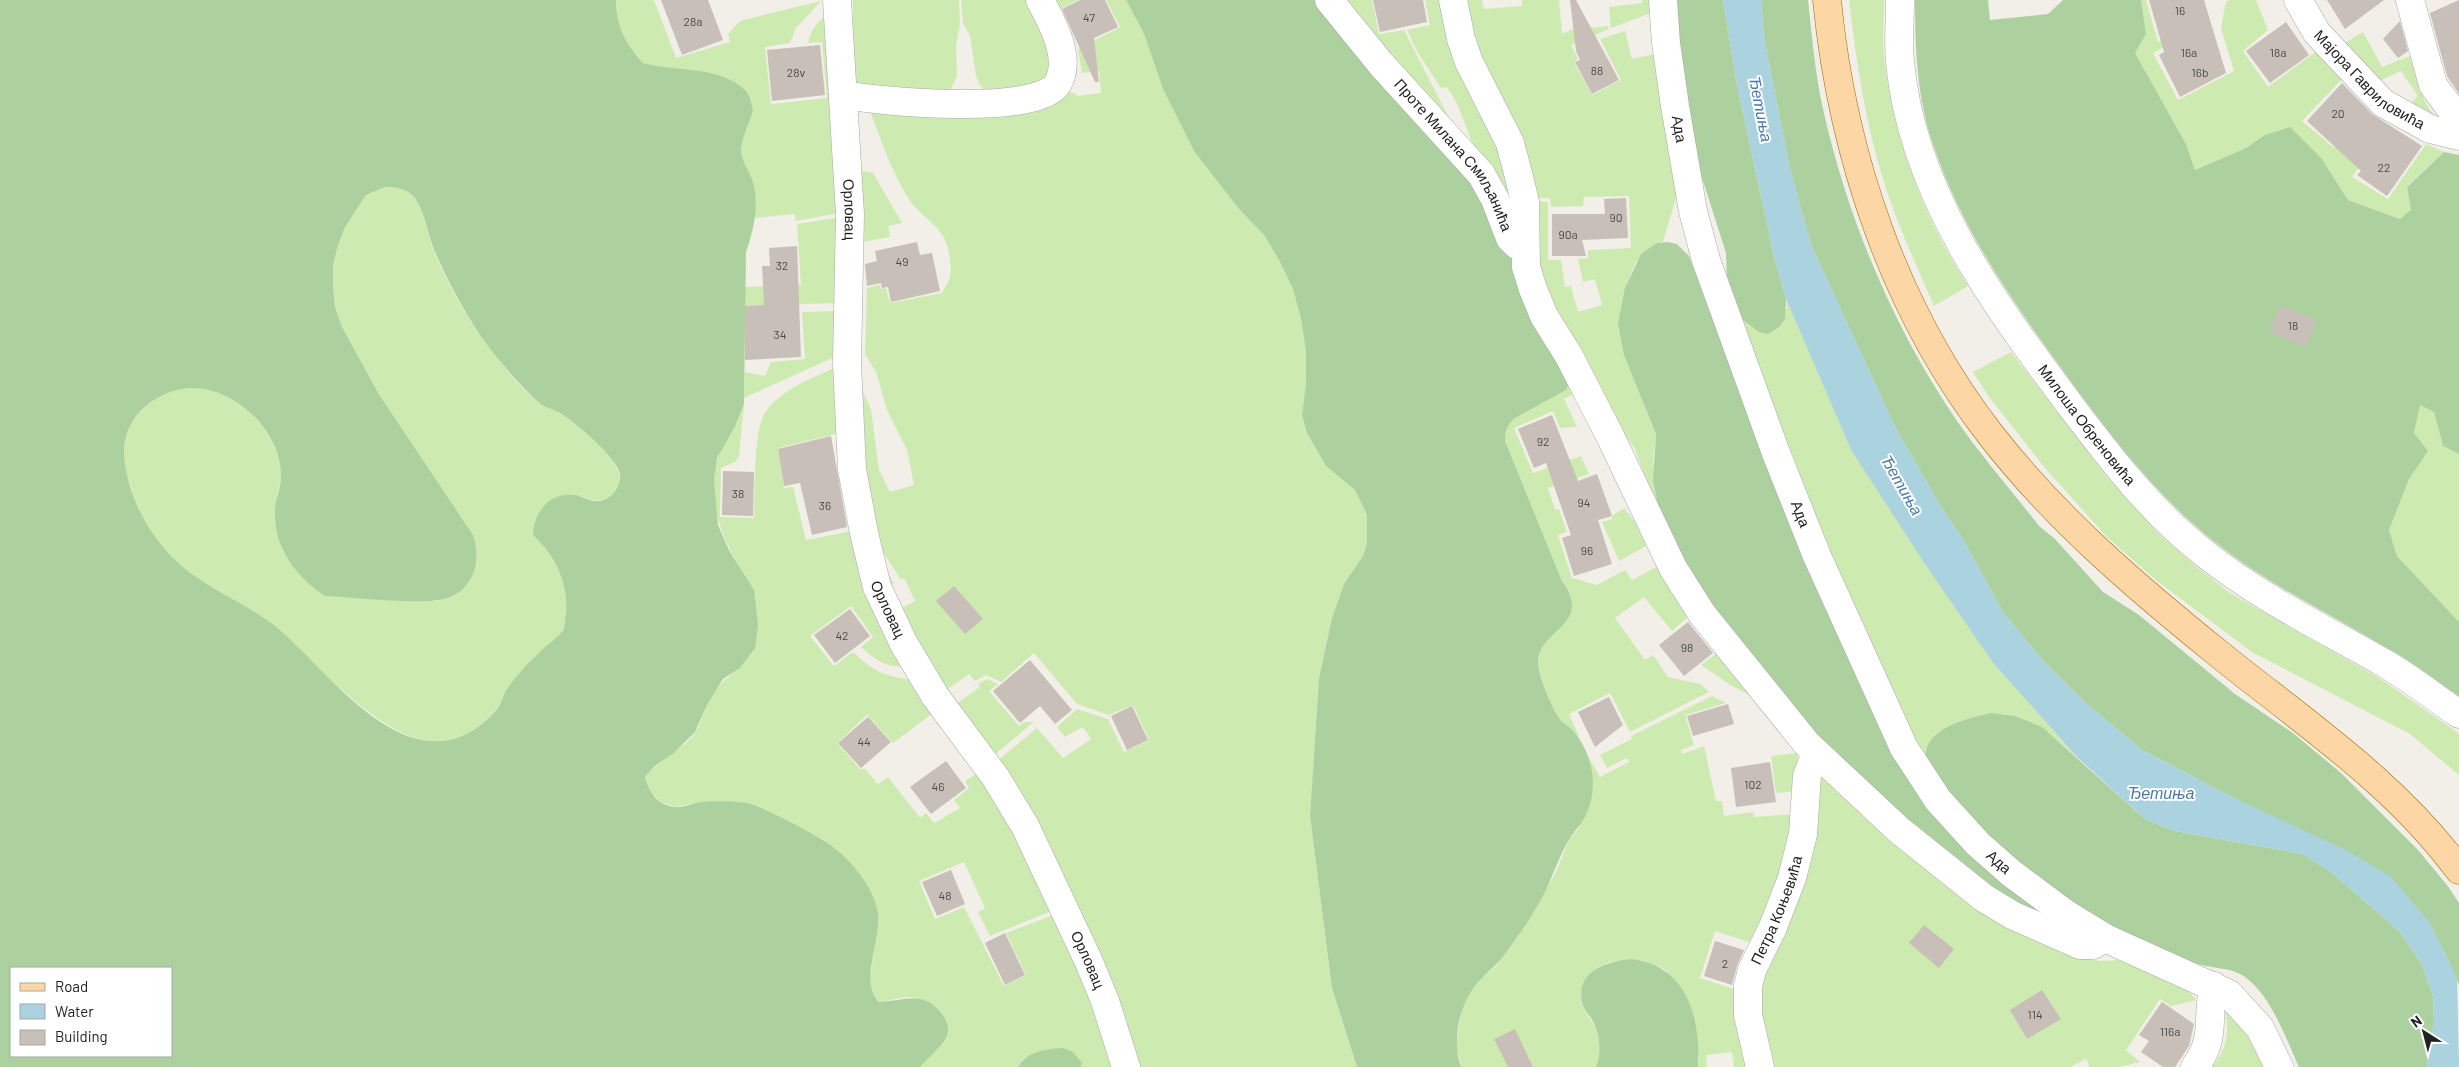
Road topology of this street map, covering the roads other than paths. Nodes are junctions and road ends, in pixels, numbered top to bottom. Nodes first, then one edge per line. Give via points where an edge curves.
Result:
1 (837, 0) edge
2 (1040, 0) edge
3 (1329, 0) edge
4 (1453, 0) edge
5 (1663, 0) edge
6 (1827, 0) edge
7 (1900, 0) edge
8 (2298, 0) edge
9 (2410, 0) edge
10 (843, 95) junction
11 (2459, 120) edge
12 (2459, 136) edge
13 (1524, 247) junction
14 (2459, 714) edge
15 (1816, 753) junction
16 (2459, 870) edge
17 (2105, 938) junction
18 (2214, 986) junction
19 (1126, 1067) edge
20 (1760, 1067) edge
21 (2195, 1067) edge
22 (2279, 1067) edge

1 - 10 street, Орловац
2 - 10 street via 1057,38 1062,72 1057,84 1045,94 994,103 876,100
3 - 13 street, Проте Милана Смиљанића via 1381,64 1481,174 1510,238
4 - 13 street, Проте Милана Смиљанића via 1469,62 1510,143 1525,202
5 - 17 street, Ада via 1675,106 1693,211 1706,260 1817,556 1904,748 1938,800 1978,844 2011,874
6 - 16 main road via 1844,112 1864,188 1885,248 1943,364 1990,434 2036,488 2114,567 2255,683 2333,742 2387,790
7 - 14 street, Милоша Обреновића via 1900,62 1908,110 1918,149 1935,193 1974,268 2012,327 2093,436 2168,522 2239,580 2386,665
8 - 12 street, Мајора Гавриловића via 2317,33 2383,103 2430,128
9 - 11 street via 2433,85
10 - 19 street, Орловац via 850,214 847,363 851,459 877,587 904,644 935,696 996,778 1025,826 1090,962
13 - 15 street via 1526,267 1544,316 1582,381 1673,568 1702,614
15 - 17 street via 1899,830 1984,898 2012,915 2080,945 2094,945
15 - 20 street, Петра Коњевића via 1807,776 1803,834 1792,878 1748,986 1748,1015
17 - 18 street, Ада
18 - 21 street via 2210,999 2210,1038
18 - 22 street, Ада via 2229,994 2260,1028

